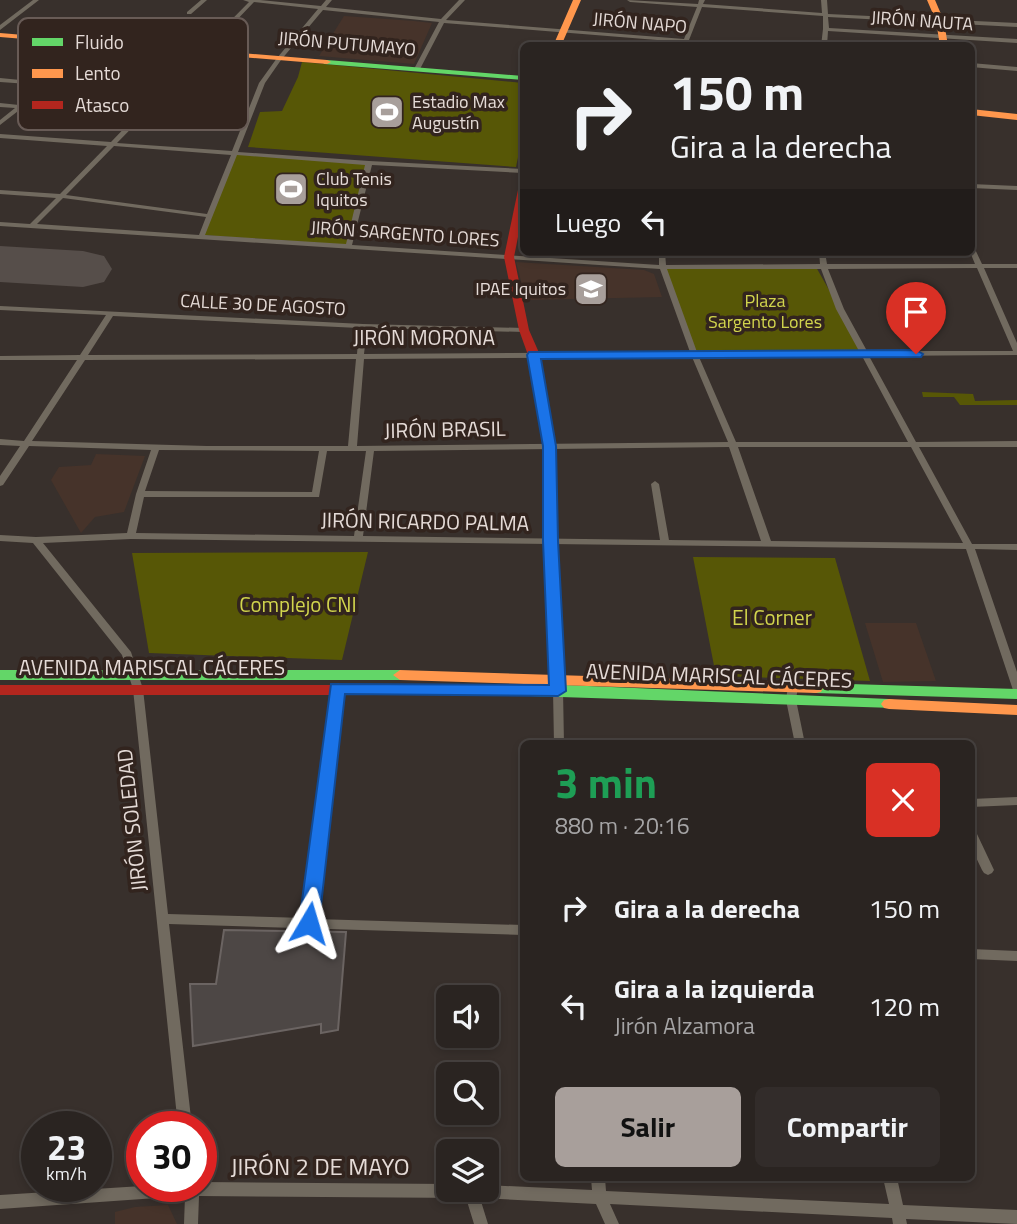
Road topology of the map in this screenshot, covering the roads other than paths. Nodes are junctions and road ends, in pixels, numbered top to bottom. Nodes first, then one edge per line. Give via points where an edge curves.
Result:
1 (19, 0) edge
2 (204, 0) edge
3 (246, 0) edge
4 (254, 0) edge
5 (330, 0) edge
6 (462, 0) edge
7 (577, 0) edge
8 (630, 0) edge
9 (824, 0) edge
10 (931, 0) edge
11 (35, 1) edge
12 (701, 3) edge
13 (322, 8) junction
14 (189, 13) dead end
15 (826, 15) junction
16 (237, 18) edge
17 (442, 21) junction
18 (940, 21) junction
19 (1017, 25) edge
20 (0, 28) edge
21 (826, 29) junction
22 (562, 30) junction
23 (0, 35) edge
24 (18, 36) edge
25 (944, 41) edge
26 (1017, 41) edge
27 (558, 42) edge
28 (676, 42) edge
29 (685, 42) edge
30 (824, 42) edge
31 (248, 55) edge
32 (279, 58) junction
33 (975, 65) edge
34 (417, 69) junction
35 (1017, 69) edge
36 (520, 78) edge
37 (0, 80) edge
38 (18, 82) edge
39 (0, 105) edge
40 (18, 107) edge
41 (18, 109) edge
42 (975, 112) edge
43 (1017, 117) edge
44 (248, 118) edge
45 (0, 123) edge
46 (127, 130) edge
47 (243, 130) edge
48 (0, 136) edge
49 (110, 146) junction
50 (234, 153) junction
51 (369, 163) junction
52 (520, 171) edge
53 (975, 186) edge
54 (1017, 188) edge
55 (0, 192) edge
56 (59, 196) junction
57 (210, 216) junction
58 (520, 216) edge
59 (0, 224) edge
60 (32, 226) junction
61 (202, 235) junction
62 (349, 245) junction
63 (663, 256) edge
64 (823, 256) edge
65 (974, 256) edge
66 (509, 257) junction
67 (978, 266) junction
68 (1017, 266) edge
69 (664, 267) junction
70 (824, 267) junction
71 (0, 308) edge
72 (111, 314) junction
73 (363, 326) junction
74 (524, 330) junction
75 (1017, 353) edge
76 (534, 355) junction
77 (866, 355) junction
78 (361, 356) junction
79 (695, 356) junction
80 (0, 358) edge
81 (79, 360) junction
82 (0, 442) edge
83 (24, 443) junction
84 (733, 444) junction
85 (911, 444) junction
86 (1017, 444) edge
87 (550, 446) junction
88 (156, 448) junction
89 (370, 449) junction
90 (323, 450) junction
91 (352, 450) junction
92 (0, 483) edge
93 (655, 484) dead end
94 (140, 494) junction
95 (131, 536) junction
96 (0, 538) edge
97 (358, 538) junction
98 (36, 540) junction
99 (550, 541) junction
100 (664, 543) junction
101 (767, 544) junction
102 (969, 547) junction
103 (1017, 547) edge
104 (1004, 648) junction
105 (1017, 649) edge
106 (134, 674) junction
107 (0, 675) edge
108 (557, 685) junction
109 (1017, 687) edge
110 (337, 688) junction
111 (138, 689) junction
112 (0, 690) edge
113 (792, 693) junction
114 (1017, 694) edge
115 (1017, 710) edge
116 (559, 740) edge
117 (799, 740) edge
118 (1017, 801) edge
119 (975, 803) edge
120 (975, 842) edge
121 (988, 870) dead end
122 (164, 919) junction
123 (309, 923) junction
124 (520, 930) edge
125 (975, 954) edge
126 (1017, 956) edge
127 (183, 1111) edge
128 (598, 1181) edge
129 (891, 1181) edge
130 (217, 1188) edge
131 (436, 1191) edge
132 (499, 1192) edge
133 (126, 1193) edge
134 (600, 1197) junction
135 (0, 1202) edge
136 (192, 1202) edge
137 (474, 1202) edge
138 (1017, 1217) edge
139 (899, 1218) edge
140 (191, 1224) edge
141 (481, 1224) edge
142 (612, 1224) edge

1 - 11 street
2 - 14 street
3 - 4 street, JIRÓN NAPO
4 - 13 street, JIRÓN NAPO
4 - 16 street
5 - 13 street
6 - 17 street
7 - 22 street
8 - 12 street
9 - 15 street
10 - 18 street
11 - 20 street
12 - 15 street
12 - 29 street
13 - 17 street, JIRÓN NAPO
13 - 32 street
15 - 18 street
15 - 21 street
17 - 22 street, JIRÓN NAPO
17 - 34 street
18 - 19 street
18 - 25 street
21 - 25 street, JIRÓN NAUTA
21 - 30 street
22 - 27 street
22 - 28 street, JIRÓN NAPO
23 - 24 street, JIRÓN PUTUMAYO
25 - 26 street, JIRÓN NAUTA
31 - 32 street, JIRÓN PUTUMAYO
32 - 34 street, JIRÓN PUTUMAYO
32 - 44 street via 262,83
33 - 35 street
34 - 36 street, JIRÓN PUTUMAYO
37 - 38 street
39 - 40 street
41 - 45 street
42 - 43 street
46 - 49 street
47 - 50 street
48 - 49 street
49 - 50 street
49 - 56 street
50 - 51 street
50 - 57 street
51 - 52 street
51 - 62 street
53 - 54 street
55 - 56 street
56 - 57 street
56 - 60 street
57 - 61 street
58 - 66 street
59 - 60 street, JIRÓN SARGENTO LORES
60 - 61 street, JIRÓN SARGENTO LORES
61 - 62 street, JIRÓN SARGENTO LORES
62 - 66 street, JIRÓN SARGENTO LORES
63 - 69 street
64 - 70 street
65 - 67 street
66 - 69 street, JIRÓN SARGENTO LORES
66 - 74 street
67 - 68 street, JIRÓN SARGENTO LORES
67 - 70 street, JIRÓN SARGENTO LORES
67 - 75 street
69 - 70 street, JIRÓN SARGENTO LORES
69 - 79 street
70 - 77 street via 840,309
71 - 72 street, CALLE 30 DE AGOSTO
72 - 73 street, CALLE 30 DE AGOSTO
72 - 81 street
73 - 74 street, CALLE 30 DE AGOSTO
73 - 78 street
74 - 76 street
75 - 77 street, JIRÓN MORONA
76 - 78 street, JIRÓN MORONA
76 - 79 street, JIRÓN MORONA
76 - 87 street
77 - 79 street, JIRÓN MORONA
77 - 85 street
78 - 81 street, JIRÓN MORONA
78 - 91 street
79 - 84 street
80 - 81 street, JIRÓN MORONA
81 - 83 street
82 - 83 street, JIRÓN BRASIL
83 - 88 street, JIRÓN BRASIL
83 - 92 street
84 - 85 street, JIRÓN BRASIL
84 - 87 street, JIRÓN BRASIL
84 - 101 street
85 - 86 street, JIRÓN BRASIL
85 - 102 street
87 - 89 street, JIRÓN BRASIL
87 - 99 street
88 - 90 street, JIRÓN BRASIL
88 - 94 street
89 - 91 street, JIRÓN BRASIL
89 - 97 street
90 - 91 street, JIRÓN BRASIL
90 - 94 street via 316,495
93 - 100 street
94 - 95 street
95 - 97 street, JIRÓN RICARDO PALMA
95 - 98 street, JIRÓN RICARDO PALMA
96 - 98 street, JIRÓN RICARDO PALMA
97 - 99 street, JIRÓN RICARDO PALMA
98 - 106 street, JIRÓN SOLEDAD via 127,654
99 - 100 street, JIRÓN RICARDO PALMA
99 - 108 street
100 - 101 street, JIRÓN RICARDO PALMA
101 - 102 street, JIRÓN RICARDO PALMA
102 - 103 street, JIRÓN RICARDO PALMA
102 - 104 street
104 - 105 street
104 - 109 street
106 - 107 street, AVENIDA MARISCAL CÁCERES
106 - 108 street, AVENIDA MARISCAL CÁCERES via 339,673
106 - 111 street, JIRÓN SOLEDAD
108 - 110 street, AVENIDA MARISCAL CÁCERES
108 - 113 street, AVENIDA MARISCAL CÁCERES
108 - 116 street
110 - 111 street, AVENIDA MARISCAL CÁCERES
110 - 123 street
111 - 112 street, AVENIDA MARISCAL CÁCERES
111 - 122 street, JIRÓN SOLEDAD
113 - 114 street, AVENIDA MARISCAL CÁCERES
113 - 115 street, AVENIDA MARISCAL CÁCERES
113 - 117 street
118 - 119 street
120 - 121 street
122 - 123 street
122 - 127 street, JIRÓN SOLEDAD
123 - 124 street
125 - 126 street
128 - 134 street
129 - 139 street
130 - 131 street, JIRÓN 2 DE MAYO
132 - 134 street, JIRÓN 2 DE MAYO
133 - 135 street, JIRÓN 2 DE MAYO
134 - 139 street, JIRÓN 2 DE MAYO
134 - 142 street
136 - 140 street
137 - 141 street
138 - 139 street, JIRÓN 2 DE MAYO

